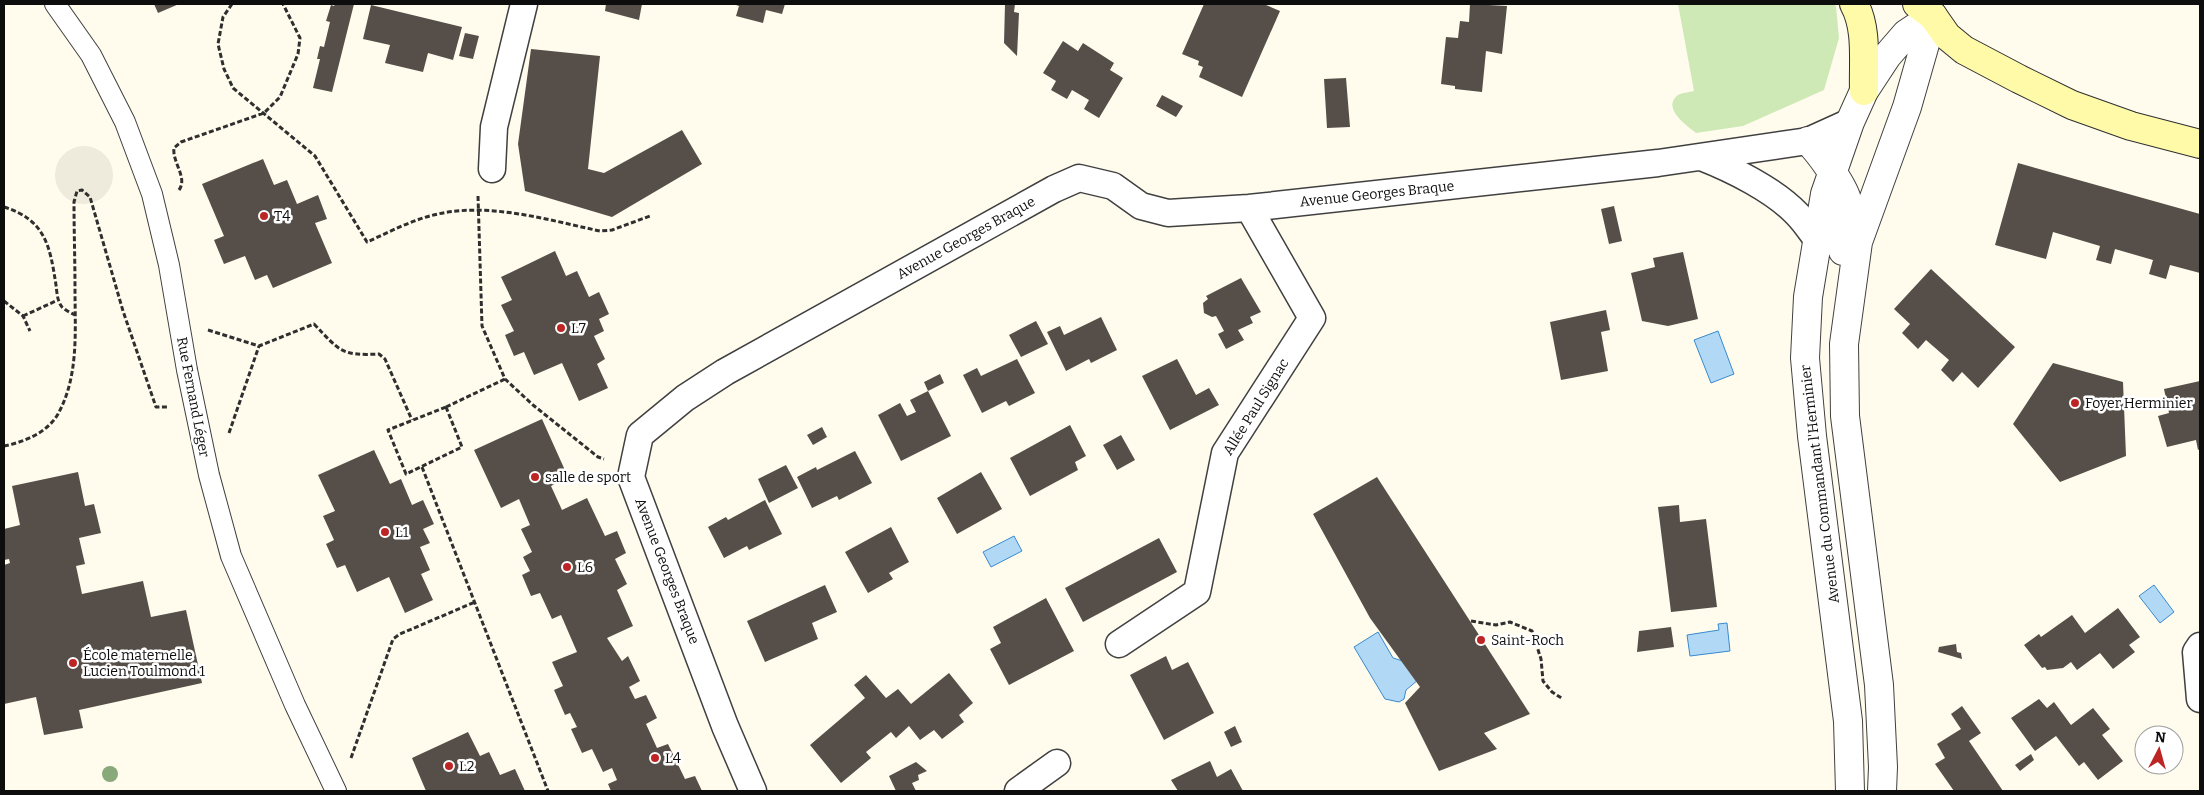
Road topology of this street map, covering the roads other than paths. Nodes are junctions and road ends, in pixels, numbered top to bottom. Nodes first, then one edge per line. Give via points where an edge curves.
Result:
1 (55, 4) edge
2 (524, 4) edge
3 (1854, 4) edge
4 (1929, 8) edge
5 (1864, 91) junction
6 (1850, 122) junction
7 (1808, 141) junction
8 (2200, 144) edge
9 (1701, 156) junction
10 (492, 169) road end
11 (1833, 175) junction
12 (1249, 208) junction
13 (1816, 238) junction
14 (1844, 344) junction
15 (1119, 644) dead end
16 (2200, 646) edge
17 (2200, 699) edge
18 (1057, 762) dead end
19 (334, 788) edge
20 (753, 791) edge
21 (1018, 791) edge
22 (1850, 791) edge
23 (1882, 791) edge

1 - 19 street, Rue Fernand Léger via 91,56 125,122 154,203 209,476 231,556
2 - 10 street via 494,128
3 - 5 main road via 1860,14
4 - 5 street, Avenue du Commandant l'Herminier via 1887,56
4 - 8 main road via 1947,36 1964,50 2072,105 2131,126
4 - 14 street via 1907,107 1858,242
5 - 6 street, Avenue du Commandant l'Herminier
6 - 7 street, Avenue Georges Braque
6 - 11 street, Avenue du Commandant l'Herminier
7 - 9 street, Avenue Georges Braque
7 - 11 street
9 - 12 street, Avenue Georges Braque
9 - 13 street via 1732,168 1781,201 1797,213
11 - 13 street, Avenue du Commandant l'Herminier via 1825,194
11 - 14 street via 1847,199 1848,226 1836,305
12 - 15 street, Allée Paul Signac via 1312,318 1225,453 1197,592
12 - 20 street, Avenue Georges Braque via 1168,213 1141,206 1113,186 1079,178 734,368 685,398 640,435 631,477 725,726
13 - 22 street, Avenue du Commandant l'Herminier via 1808,297 1805,358 1848,722
14 - 23 street via 1845,416 1879,685
16 - 17 street via 2196,652
18 - 21 street

